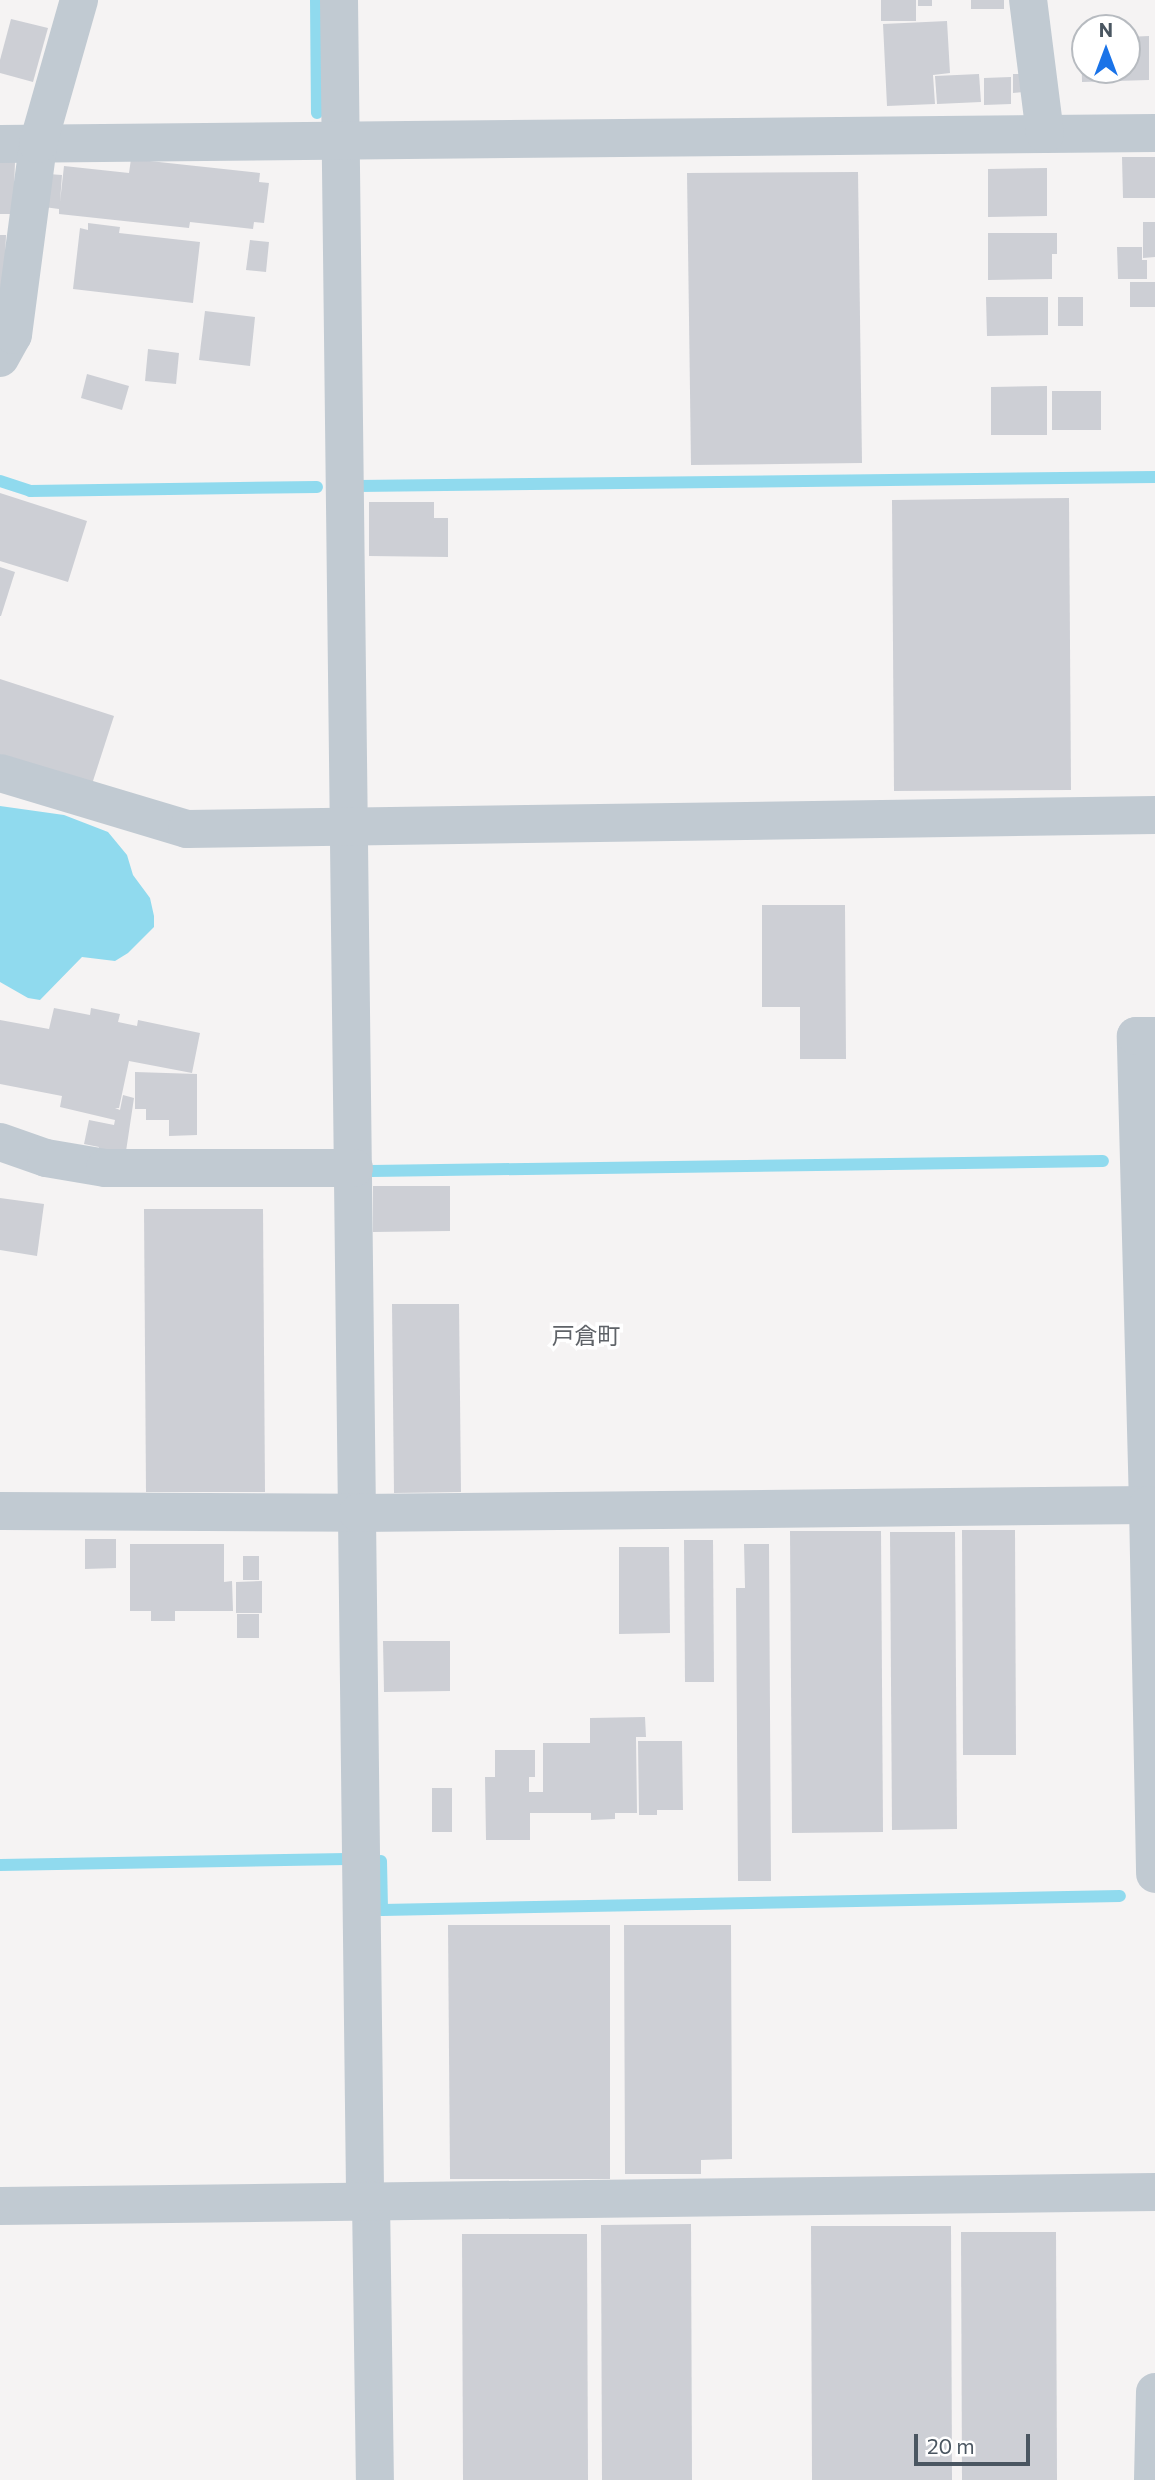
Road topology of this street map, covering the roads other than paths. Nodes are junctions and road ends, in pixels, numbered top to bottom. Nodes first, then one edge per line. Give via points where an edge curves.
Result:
1 (79, 0) edge
2 (339, 0) edge
3 (1028, 0) edge
4 (1155, 133) edge
5 (1045, 134) junction
6 (340, 141) junction
7 (0, 144) edge
8 (38, 144) junction
9 (0, 358) edge
10 (0, 773) edge
11 (1155, 815) edge
12 (349, 825) junction
13 (1155, 1036) edge
14 (0, 1142) edge
15 (354, 1168) junction
16 (1148, 1505) junction
17 (0, 1511) edge
18 (358, 1513) junction
19 (1155, 1874) edge
20 (1155, 2192) edge
21 (368, 2200) junction
22 (0, 2206) edge
23 (1155, 2392) edge
24 (375, 2480) edge
25 (1153, 2480) edge

1 - 8 street
2 - 6 street
3 - 5 street
4 - 5 street
5 - 6 street
6 - 8 street
6 - 12 street
7 - 8 street
8 - 9 street via 13,335
10 - 12 street via 187,829
11 - 12 street
12 - 15 street
13 - 16 street via 1136,1037
14 - 15 street via 46,1158 105,1168
15 - 18 street
16 - 18 street
16 - 19 street
17 - 18 street
18 - 21 street
20 - 21 street
21 - 22 street
21 - 24 street
23 - 25 street

